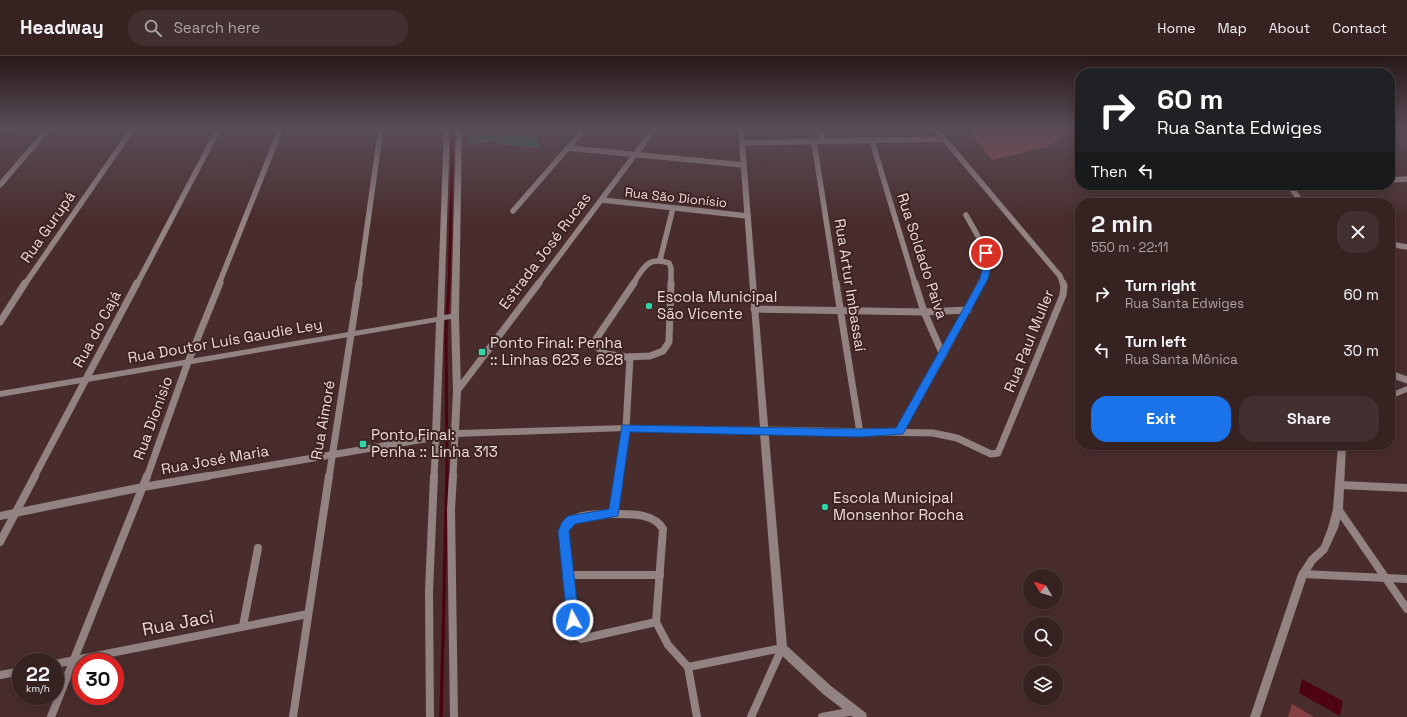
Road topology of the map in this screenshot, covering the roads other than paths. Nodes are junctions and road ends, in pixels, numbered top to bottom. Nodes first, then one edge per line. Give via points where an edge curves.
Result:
1 (22, 159) edge
2 (111, 159) edge
3 (203, 159) edge
4 (269, 159) edge
5 (377, 159) edge
6 (450, 159) edge
7 (454, 159) edge
8 (559, 159) edge
9 (633, 159) edge
10 (678, 159) edge
11 (743, 159) edge
12 (817, 159) edge
13 (877, 159) edge
14 (961, 159) edge
15 (744, 165) junction
16 (452, 174) junction
17 (1395, 180) edge
18 (1407, 180) edge
19 (0, 185) edge
20 (602, 200) junction
21 (673, 208) junction
22 (513, 211) dead end
23 (966, 215) dead end
24 (748, 216) junction
25 (1395, 245) edge
26 (1407, 247) edge
27 (660, 260) junction
28 (754, 309) junction
29 (968, 310) junction
30 (841, 311) junction
31 (924, 312) junction
32 (453, 316) junction
33 (441, 319) junction
34 (0, 322) edge
35 (352, 334) junction
36 (943, 355) junction
37 (630, 357) junction
38 (188, 362) junction
39 (1395, 376) edge
40 (87, 378) junction
41 (1407, 380) edge
42 (1407, 389) edge
43 (457, 392) junction
44 (0, 394) edge
45 (1395, 394) edge
46 (626, 428) junction
47 (765, 430) junction
48 (899, 432) junction
49 (860, 433) junction
50 (445, 435) junction
51 (1342, 450) edge
52 (332, 454) junction
53 (1340, 485) junction
54 (143, 487) junction
55 (1407, 488) edge
56 (1338, 509) junction
57 (17, 513) junction
58 (614, 513) junction
59 (0, 516) edge
60 (0, 542) edge
61 (258, 548) dead end
62 (1303, 574) junction
63 (567, 575) junction
64 (660, 575) junction
65 (1386, 578) junction
66 (1407, 579) edge
67 (1407, 609) edge
68 (308, 614) junction
69 (656, 622) junction
70 (244, 626) junction
71 (782, 648) junction
72 (75, 653) edge
73 (111, 653) edge
74 (72, 661) joint
75 (64, 662) edge
76 (688, 667) junction
77 (12, 673) edge
78 (0, 675) edge
79 (853, 714) edge
80 (50, 717) edge
81 (293, 717) edge
82 (430, 717) edge
83 (454, 717) edge
84 (697, 717) edge
85 (751, 717) edge
86 (822, 717) edge
87 (1255, 717) edge

1 - 19 street
2 - 34 street, Rua Gurupá
3 - 40 street, Rua do Cajá
4 - 38 street, Rua Dionísio
5 - 35 street, Rua Aimoré
6 - 16 street
7 - 16 street
8 - 22 street
9 - 20 street, Estrada José Rucas
10 - 15 street
11 - 15 street
12 - 30 street, Rua Artur Imbassaí
13 - 31 street, Rua Soldado Paiva
14 - 48 street, Rua Paul Muller via 1060,276 1064,286 1063,295 998,453 991,454 957,438 933,433
15 - 24 street
16 - 32 street
16 - 33 street
17 - 18 street
20 - 21 street, Rua São Dionísio
20 - 43 street, Estrada José Rucas
21 - 24 street, Rua São Dionísio
21 - 27 street
23 - 29 street via 988,261 984,279
24 - 28 street
25 - 26 street
27 - 37 street via 669,263 671,268 669,342 662,351 655,354
27 - 37 street via 650,262 642,270 596,339 596,346 602,352
28 - 30 street
28 - 47 street
29 - 31 street
29 - 36 street
30 - 31 street
30 - 49 street, Rua Artur Imbassaí
31 - 36 street, Rua Soldado Paiva
32 - 33 street, Rua Doutor Luís Gaudie Ley
32 - 43 street
33 - 35 street, Rua Doutor Luís Gaudie Ley
33 - 50 street
35 - 38 street, Rua Doutor Luís Gaudie Ley
35 - 52 street, Rua Aimoré
36 - 48 street
37 - 46 street
38 - 40 street, Rua Doutor Luís Gaudie Ley
38 - 54 street, Rua Dionísio
39 - 41 street
40 - 44 street, Rua Doutor Luís Gaudie Ley
40 - 57 street, Rua do Cajá
42 - 45 street
43 - 50 street
46 - 47 street
46 - 50 street
46 - 58 street
47 - 49 street
47 - 71 street
48 - 49 street
50 - 52 street, Rua José Maria
50 - 82 street via 428,591
50 - 83 street via 451,509
51 - 53 street
52 - 54 street, Rua José Maria
52 - 68 street, Rua Aimoré
53 - 55 street
53 - 56 street
54 - 57 street, Rua José Maria
54 - 72 street, Rua Dionísio
56 - 62 street via 1324,549 1312,560
56 - 65 street
57 - 59 street, Rua José Maria
57 - 60 street, Rua do Cajá
58 - 63 street via 572,519 566,525 563,531
58 - 64 street via 651,518 660,524 663,529
61 - 70 street
62 - 65 street
62 - 87 street
63 - 64 street
63 - 69 street via 575,634 579,638
64 - 69 street
65 - 66 street
65 - 67 street
68 - 70 street, Rua Jaci
68 - 81 street, Rua Aimoré
69 - 76 street via 668,645
70 - 73 street, Rua Jaci
71 - 76 street
71 - 79 street
71 - 85 street
74 - 75 street, Rua Jaci
74 - 80 street, Rua Dionísio
76 - 84 street
77 - 78 street
79 - 86 street

